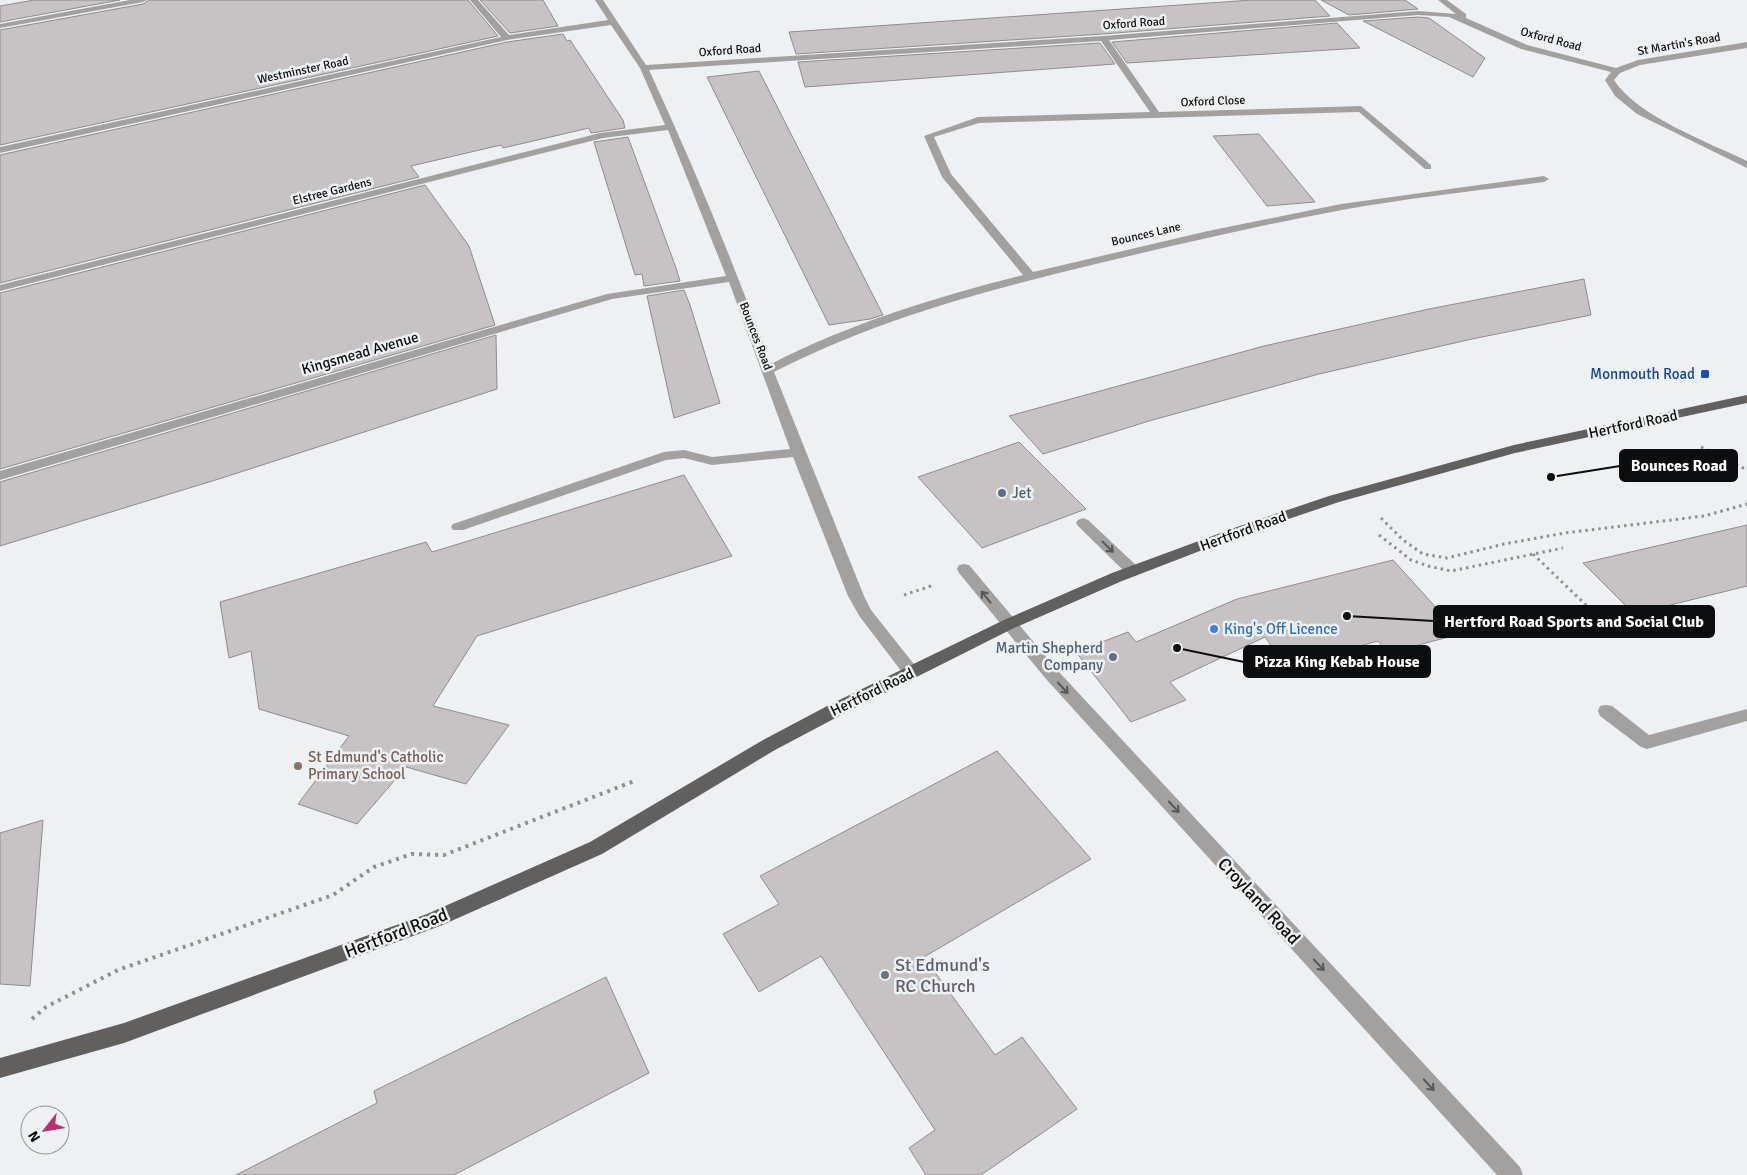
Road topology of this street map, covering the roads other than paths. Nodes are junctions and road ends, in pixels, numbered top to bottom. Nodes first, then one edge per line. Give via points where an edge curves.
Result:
1 (143, 0) edge
2 (474, 0) edge
3 (598, 0) edge
4 (1442, 0) edge
5 (613, 22) junction
6 (1470, 22) junction
7 (0, 26) edge
8 (507, 38) junction
9 (1104, 38) junction
10 (1747, 45) edge
11 (644, 68) junction
12 (1617, 71) junction
13 (1156, 115) junction
14 (672, 127) junction
15 (0, 150) edge
16 (1747, 164) edge
17 (1428, 167) dead end
18 (1544, 179) dead end
19 (1030, 276) junction
20 (733, 278) junction
21 (0, 288) edge
22 (769, 370) junction
23 (1747, 400) edge
24 (798, 452) junction
25 (0, 476) edge
26 (1084, 522) dead end
27 (458, 527) dead end
28 (964, 569) dead end
29 (1133, 571) junction
30 (1009, 624) junction
31 (911, 672) junction
32 (1606, 711) dead end
33 (1747, 715) edge
34 (0, 1068) edge
35 (1512, 1175) edge

1 - 7 street
2 - 8 street
3 - 5 street, Bounces Road
4 - 6 street
5 - 8 street, Westminster Road
5 - 11 street, Bounces Road
6 - 9 street, Oxford Road via 1450,15 1418,13
6 - 12 street, Oxford Road via 1524,47
8 - 15 street, Westminster Road
9 - 11 street, Oxford Road
9 - 13 street
10 - 12 street, St Martin's Road via 1638,63
11 - 14 street, Bounces Road
12 - 16 street via 1610,80 1618,94 1640,112
13 - 17 street, Oxford Close via 1361,110
13 - 19 street, Oxford Close via 978,120 929,136 946,175
14 - 20 street, Bounces Road
14 - 21 street, Elstree Gardens via 603,135
18 - 19 street, Bounces Lane via 1342,207
19 - 22 street, Bounces Lane via 873,323 804,351
20 - 22 street, Bounces Road
20 - 25 street, Kingsmead Avenue via 611,296
22 - 24 street, Bounces Road
23 - 29 main road, Hertford Road via 1514,449 1429,472 1334,499
24 - 27 street via 712,460 684,454 664,456
24 - 31 street, Bounces Road via 856,596 865,613
26 -> 29 street
30 -> 28 street, Croyland Road
29 - 30 main road, Hertford Road
30 - 31 main road, Hertford Road
30 -> 35 street, Croyland Road via 1052,675
31 - 34 main road, Hertford Road via 769,745 596,848 433,920 124,1033
32 - 33 street via 1647,742

